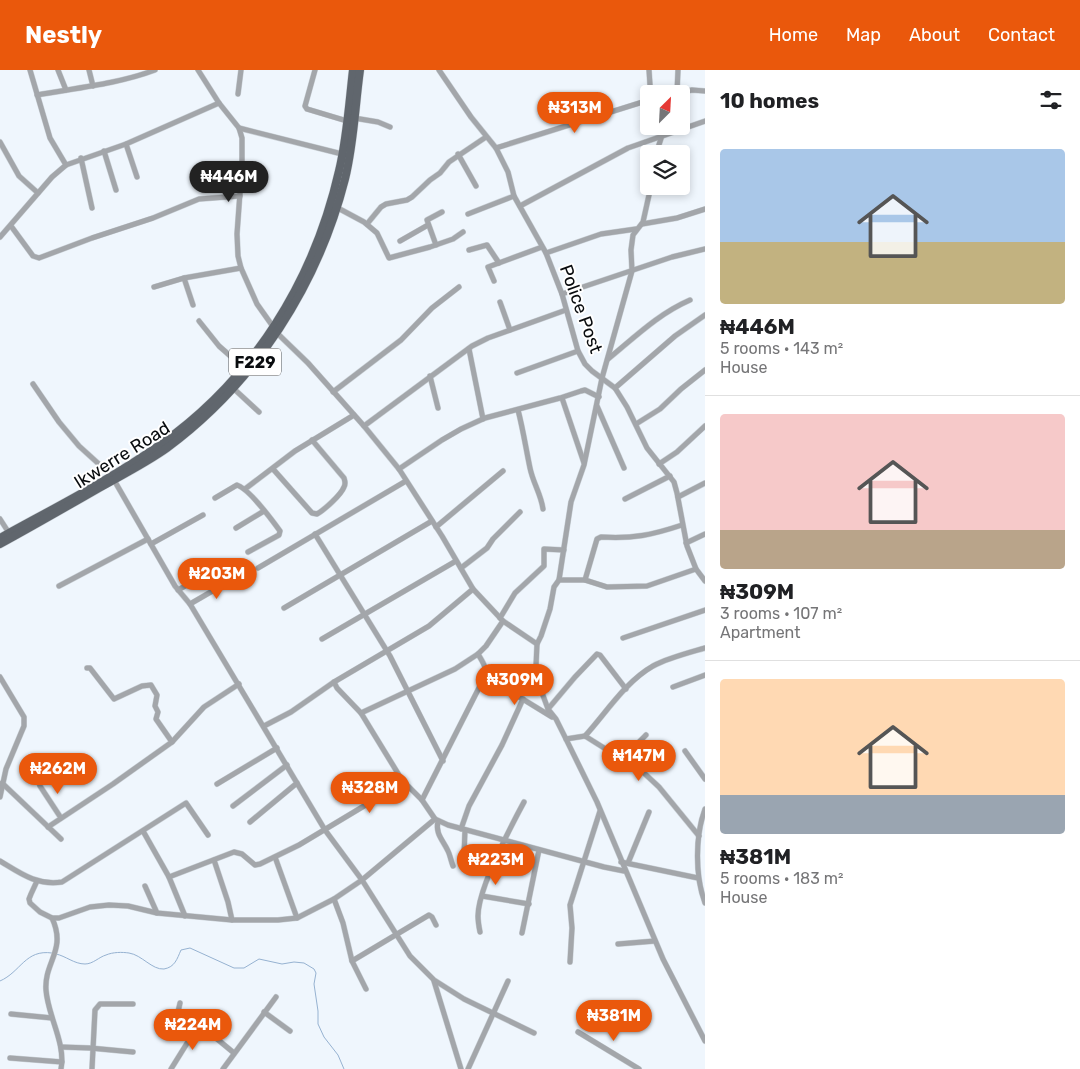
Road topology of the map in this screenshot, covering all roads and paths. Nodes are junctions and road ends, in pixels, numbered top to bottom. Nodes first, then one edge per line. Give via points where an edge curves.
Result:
1 (30, 70) edge
2 (58, 70) edge
3 (89, 70) edge
4 (155, 70) edge
5 (198, 70) edge
6 (241, 70) edge
7 (315, 70) edge
8 (353, 70) edge
9 (360, 70) edge
10 (439, 70) edge
11 (649, 70) edge
12 (678, 70) edge
13 (143, 72) edge
14 (650, 85) edge
15 (676, 85) edge
16 (93, 86) junction
17 (66, 90) junction
18 (690, 90) edge
19 (705, 91) edge
20 (238, 94) dead end
21 (37, 95) junction
22 (219, 103) junction
23 (640, 103) edge
24 (350, 120) junction
25 (705, 121) edge
26 (390, 127) dead end
27 (239, 128) junction
28 (661, 135) edge
29 (486, 137) junction
30 (660, 138) junction
31 (0, 142) edge
32 (126, 144) junction
33 (658, 145) edge
34 (496, 148) junction
35 (2, 150) edge
36 (104, 151) junction
37 (342, 154) junction
38 (458, 154) junction
39 (81, 158) junction
40 (66, 165) junction
41 (137, 177) dead end
42 (476, 186) dead end
43 (116, 190) dead end
44 (38, 193) junction
45 (649, 195) edge
46 (240, 196) junction
47 (514, 196) junction
48 (520, 206) junction
49 (92, 208) dead end
50 (336, 208) junction
51 (705, 209) edge
52 (442, 212) dead end
53 (468, 214) dead end
54 (367, 224) junction
55 (642, 224) junction
56 (428, 225) junction
57 (11, 226) junction
58 (636, 229) junction
59 (463, 232) dead end
60 (0, 237) edge
61 (400, 241) dead end
62 (436, 245) junction
63 (542, 247) junction
64 (705, 249) edge
65 (469, 250) dead end
66 (546, 253) junction
67 (499, 263) junction
68 (241, 268) junction
69 (632, 271) junction
70 (184, 278) junction
71 (494, 281) dead end
72 (154, 286) dead end
73 (459, 287) dead end
74 (562, 294) junction
75 (690, 300) dead end
76 (500, 302) dead end
77 (193, 305) dead end
78 (566, 310) junction
79 (705, 316) edge
80 (199, 321) dead end
81 (275, 330) junction
82 (510, 330) junction
83 (469, 349) junction
84 (578, 351) junction
85 (608, 360) junction
86 (244, 368) junction
87 (705, 370) edge
88 (517, 373) dead end
89 (430, 376) junction
90 (602, 378) junction
91 (33, 384) dead end
92 (234, 388) junction
93 (615, 388) junction
94 (333, 392) junction
95 (599, 397) junction
96 (562, 398) junction
97 (597, 406) junction
98 (438, 408) dead end
99 (518, 410) junction
100 (258, 412) dead end
101 (354, 415) junction
102 (483, 419) junction
103 (636, 424) junction
104 (364, 426) junction
105 (705, 426) edge
106 (312, 440) junction
107 (659, 464) junction
108 (584, 465) junction
109 (624, 468) dead end
110 (273, 469) junction
111 (399, 470) junction
112 (503, 471) dead end
113 (670, 476) junction
114 (113, 477) junction
115 (406, 481) junction
116 (705, 483) edge
117 (245, 490) junction
118 (215, 498) dead end
119 (678, 498) junction
120 (625, 499) dead end
121 (543, 509) dead end
122 (264, 511) junction
123 (520, 512) dead end
124 (203, 515) dead end
125 (0, 519) edge
126 (432, 520) junction
127 (682, 524) junction
128 (436, 527) junction
129 (236, 528) dead end
130 (9, 533) junction
131 (315, 534) junction
132 (705, 534) edge
133 (0, 538) edge
134 (149, 542) junction
135 (686, 543) junction
136 (0, 544) edge
137 (564, 550) junction
138 (248, 552) dead end
139 (456, 561) junction
140 (226, 563) dead end
141 (258, 568) dead end
142 (461, 568) junction
143 (696, 569) junction
144 (340, 574) junction
145 (559, 580) junction
146 (585, 580) junction
147 (705, 581) edge
148 (240, 582) dead end
149 (59, 586) dead end
150 (473, 589) junction
151 (178, 590) junction
152 (190, 604) junction
153 (284, 608) dead end
154 (705, 610) edge
155 (365, 615) junction
156 (502, 620) junction
157 (623, 638) dead end
158 (322, 639) dead end
159 (537, 644) junction
160 (705, 648) edge
161 (387, 651) junction
162 (478, 654) junction
163 (87, 668) dead end
164 (705, 675) edge
165 (484, 676) junction
166 (0, 677) edge
167 (334, 682) junction
168 (239, 684) junction
169 (673, 687) dead end
170 (626, 689) junction
171 (409, 692) junction
172 (523, 700) junction
173 (548, 709) junction
174 (361, 713) junction
175 (556, 719) junction
176 (264, 726) junction
177 (646, 735) dead end
178 (585, 736) junction
179 (566, 739) junction
180 (172, 742) junction
181 (277, 748) junction
182 (685, 751) dead end
183 (622, 758) junction
184 (443, 761) junction
185 (287, 765) junction
186 (705, 779) edge
187 (38, 780) dead end
188 (404, 782) junction
189 (2, 783) junction
190 (297, 783) junction
191 (217, 784) dead end
192 (0, 798) edge
193 (422, 800) junction
194 (524, 802) dead end
195 (233, 806) dead end
196 (705, 809) edge
197 (600, 811) junction
198 (650, 812) dead end
199 (61, 818) junction
200 (437, 820) junction
201 (250, 822) dead end
202 (48, 827) junction
203 (325, 830) junction
204 (463, 830) junction
205 (143, 831) junction
206 (208, 835) dead end
207 (699, 836) junction
208 (61, 840) dead end
209 (505, 840) junction
210 (539, 850) junction
211 (698, 853) junction
212 (705, 853) edge
213 (464, 855) dead end
214 (275, 858) junction
215 (214, 860) junction
216 (0, 861) edge
217 (583, 861) junction
218 (621, 862) junction
219 (628, 863) junction
220 (453, 866) dead end
221 (624, 871) junction
222 (169, 877) junction
223 (698, 878) junction
224 (362, 880) junction
225 (37, 881) junction
226 (145, 886) dead end
227 (703, 890) edge
228 (482, 896) junction
229 (334, 899) junction
230 (705, 903) edge
231 (529, 904) junction
232 (157, 913) junction
233 (185, 916) junction
234 (52, 918) junction
235 (297, 918) junction
236 (232, 920) junction
237 (436, 925) dead end
238 (480, 932) dead end
239 (522, 933) dead end
240 (397, 935) junction
241 (655, 941) junction
242 (618, 944) dead end
243 (352, 961) junction
244 (570, 962) dead end
245 (434, 980) junction
246 (508, 981) dead end
247 (366, 989) dead end
248 (276, 996) dead end
249 (180, 1003) dead end
250 (133, 1004) dead end
251 (264, 1012) junction
252 (11, 1014) dead end
253 (493, 1014) junction
254 (52, 1018) junction
255 (199, 1024) junction
256 (290, 1031) dead end
257 (578, 1032) dead end
258 (534, 1033) dead end
259 (705, 1041) edge
260 (61, 1047) junction
261 (94, 1048) junction
262 (133, 1052) dead end
263 (234, 1053) junction
264 (10, 1058) dead end
265 (62, 1062) junction
266 (61, 1069) edge
267 (92, 1069) edge
268 (171, 1069) edge
269 (223, 1069) edge
270 (461, 1069) edge
271 (468, 1069) edge
272 (639, 1069) edge

1 - 21 street
2 - 17 street
3 - 16 street
4 - 13 street
5 - 22 street
6 - 20 street
7 - 24 street via 305,106 307,110
8 - 24 main road, F229
9 - 24 main road, Ikwerre Road / F229
10 - 29 street, Police Post
11 - 14 street
12 - 15 street
13 - 16 street
16 - 17 street
17 - 21 street
18 - 19 street
21 - 40 street via 50,138
22 - 27 street
22 - 32 street
23 - 34 street
24 - 26 street via 378,122
24 - 37 main road, F229
24 - 50 main road, Ikwerre Road / F229 via 350,156
25 - 30 street
27 - 37 street
27 - 46 street via 242,138
28 - 30 street
29 - 34 street, Police Post
29 - 38 street
30 - 33 street
30 - 48 street via 628,148
31 - 35 street
32 - 36 street
32 - 41 street
34 - 47 street, Police Post via 508,172
35 - 44 street via 18,176
36 - 39 street
36 - 43 street
37 - 81 main road, F229 via 314,253
38 - 42 street
38 - 54 street via 412,198 386,204
39 - 40 street
39 - 49 street
40 - 44 street
44 - 57 street
45 - 55 street
46 - 57 street via 199,199 39,258 33,256
46 - 68 street via 237,234
47 - 48 street, Police Post
47 - 53 street
48 - 63 street, Police Post
50 - 54 street
50 - 81 main road, Ikwerre Road / F229 via 307,281
51 - 55 street
52 - 56 street via 426,220
54 - 62 street via 377,233 389,258
55 - 58 street
56 - 61 street
56 - 62 street
57 - 60 street
58 - 66 street via 600,234
58 - 69 street via 631,250
59 - 62 street
63 - 66 street, Police Post
63 - 67 street
64 - 69 street
65 - 67 street via 487,245
66 - 74 street, Police Post
67 - 71 street via 488,267
68 - 70 street
68 - 81 street via 257,304
69 - 74 street
69 - 85 street
70 - 72 street
70 - 77 street
73 - 94 street via 432,308 401,340
74 - 78 street, Police Post
75 - 85 street via 652,322
76 - 82 street
78 - 82 street
78 - 84 street, Police Post
79 - 93 street via 675,336
80 - 86 street via 219,346
81 - 86 main road, F229
81 - 92 main road, Ikwerre Road / F229
81 - 94 street
82 - 83 street
83 - 89 street
83 - 102 street
84 - 88 street
84 - 90 street, Police Post via 585,364
85 - 90 street
86 - 114 main road, F229 via 191,420
87 - 103 street via 660,409
89 - 98 street
89 - 104 street
90 - 93 street, Police Post
90 - 95 street
91 - 114 street via 79,446
92 - 100 street
92 - 114 main road, Ikwerre Road / F229 via 167,448
93 - 103 street, Police Post
94 - 101 street
95 - 96 street via 585,390
95 - 97 street
96 - 99 street
96 - 108 street
97 - 108 street
97 - 109 street
99 - 102 street
99 - 121 street via 530,468
101 - 104 street
101 - 106 street
102 - 111 street via 448,436
103 - 107 street, Police Post
104 - 111 street
105 - 107 street
106 - 110 street
106 - 110 street via 345,483 321,512 312,513
107 - 113 street, Police Post
108 - 137 street via 571,502
110 - 117 street
111 - 115 street
112 - 128 street
113 - 119 street, Police Post
113 - 120 street
114 - 130 main road, F229
114 - 134 street
114 - 136 main road, Ikwerre Road / F229
115 - 126 street
115 - 131 street
116 - 119 street
117 - 118 street via 237,485
117 - 122 street
119 - 127 street, Police Post
122 - 129 street
122 - 138 street via 280,533
123 - 142 street via 487,548
124 - 134 street
125 - 130 street
126 - 128 street
126 - 144 street
127 - 135 street, Police Post
127 - 146 street via 635,538 597,539
128 - 139 street
130 - 133 main road, F229
131 - 141 street
131 - 144 street
132 - 135 street
134 - 149 street
134 - 151 street
135 - 143 street, Police Post
137 - 145 street
137 - 156 street via 544,549 544,566 514,593
139 - 142 street
139 - 155 street
140 - 151 street
142 - 150 street
143 - 146 street via 647,586 607,587
143 - 147 street, Police Post
144 - 153 street
144 - 155 street
145 - 146 street
145 - 159 street via 554,586 550,609
148 - 152 street via 228,582
150 - 156 street
150 - 161 street via 429,626
151 - 152 street
152 - 168 street
154 - 157 street
155 - 158 street
155 - 161 street
156 - 159 street
156 - 162 street
159 - 173 street via 538,678
160 - 170 street via 655,665
161 - 167 street
161 - 171 street
162 - 165 street via 486,670
162 - 171 street
163 - 180 street via 114,699 151,685 156,695 156,718
164 - 169 street
165 - 172 street
165 - 184 street
166 - 189 street via 24,717 24,726
167 - 174 street
167 - 176 street via 307,702
168 - 176 street
168 - 180 street via 204,707
170 - 173 street via 597,654
170 - 178 street
171 - 174 street
171 - 184 street
172 - 175 street
172 - 204 street via 469,806
173 - 175 street
174 - 188 street
175 - 179 street
176 - 181 street
177 - 183 street
178 - 179 street
178 - 183 street
179 - 197 street
180 - 199 street
181 - 185 street
181 - 191 street
182 - 186 street
183 - 207 street via 644,772 660,788
184 - 193 street
185 - 190 street
185 - 195 street
187 - 199 street
188 - 193 street
188 - 203 street
189 - 192 street
189 - 202 street
190 - 201 street
190 - 203 street
193 - 200 street
194 - 209 street
196 - 207 street
197 - 217 street
197 - 218 street
198 - 219 street
199 - 202 street
200 - 204 street
200 - 220 street via 439,837
200 - 224 street
202 - 208 street
203 - 214 street
203 - 224 street
204 - 209 street
204 - 213 street
205 - 206 street via 186,803
205 - 222 street
205 - 225 street via 62,882
207 - 211 street
209 - 210 street
209 - 228 street
210 - 217 street
210 - 231 street
211 - 212 street
211 - 223 street
214 - 215 street via 256,865 234,852
214 - 235 street
215 - 222 street
215 - 236 street
216 - 225 street
217 - 221 street
217 - 244 street via 570,905
218 - 219 street
218 - 221 street
219 - 223 street
221 - 241 street
222 - 233 street
223 - 227 street
224 - 229 street
224 - 240 street
225 - 234 street via 30,894 30,903
226 - 232 street
227 - 230 street
228 - 231 street
228 - 238 street via 478,915
229 - 235 street
229 - 243 street
231 - 239 street
232 - 233 street
232 - 234 street via 109,905
233 - 236 street
234 - 254 street via 58,936 46,987
235 - 236 street
237 - 240 street via 429,915
240 - 243 street
240 - 245 street via 410,956
241 - 242 street
241 - 259 street
243 - 247 street
245 - 253 street
245 - 270 street
246 - 253 street
248 - 251 street
249 - 255 street via 178,1012
250 - 261 street via 100,1004 97,1007
251 - 256 street
251 - 263 street
252 - 254 street
253 - 258 street
253 - 271 street
254 - 260 street
255 - 263 street
255 - 268 street
257 - 272 street
260 - 261 street
260 - 265 street
261 - 262 street
261 - 267 street
263 - 269 street
264 - 265 street
265 - 266 street

